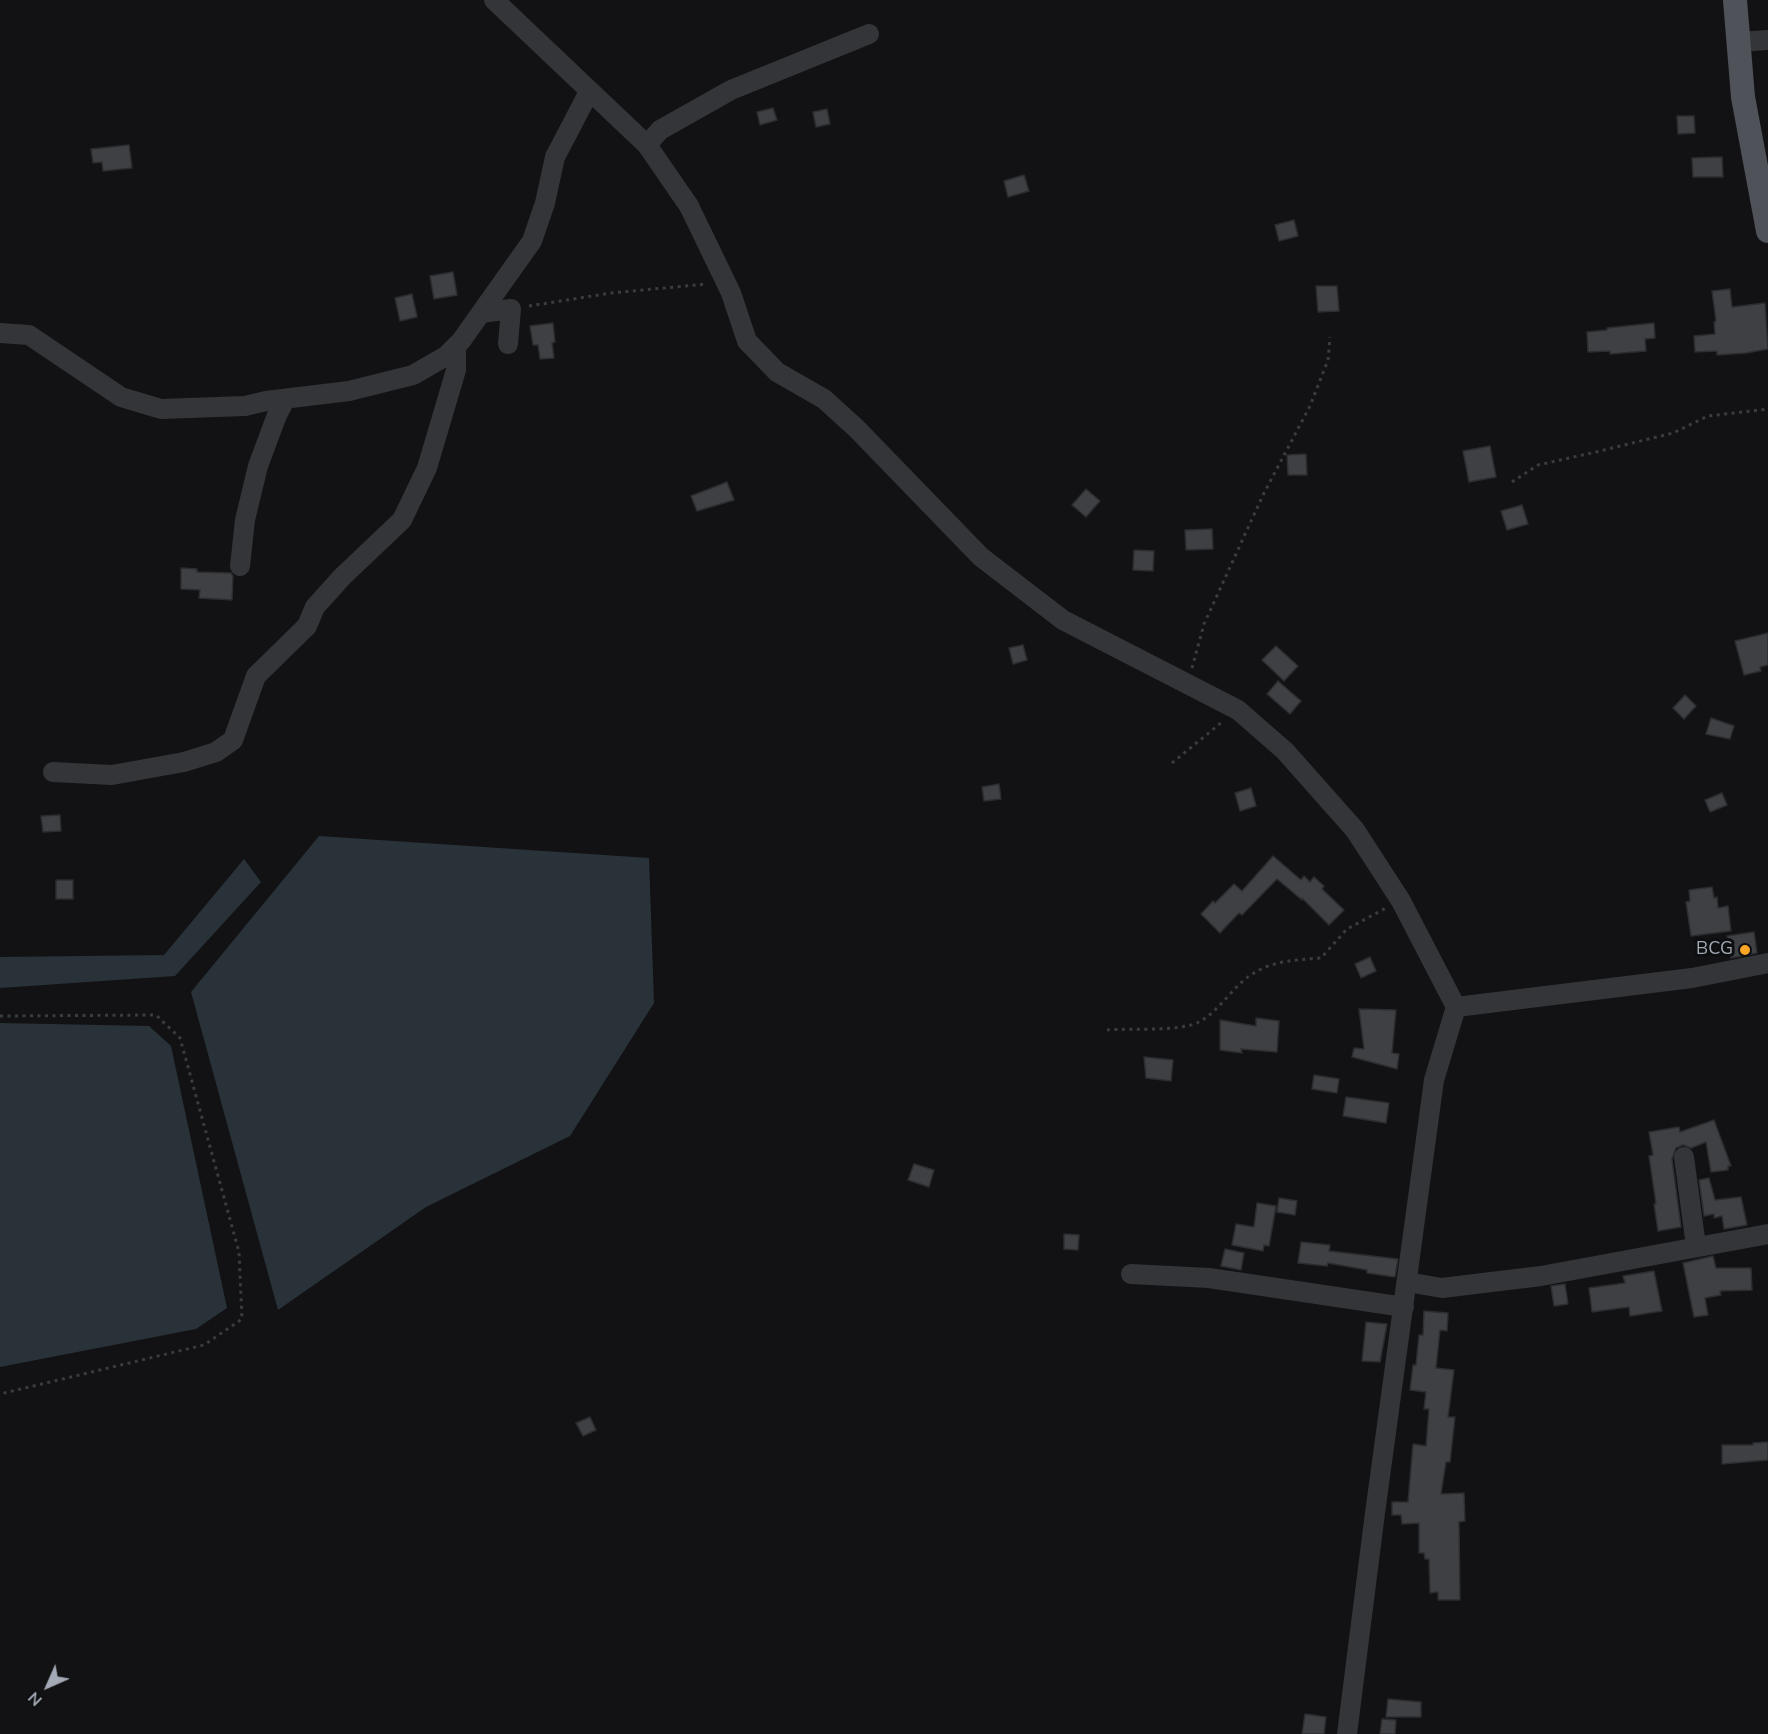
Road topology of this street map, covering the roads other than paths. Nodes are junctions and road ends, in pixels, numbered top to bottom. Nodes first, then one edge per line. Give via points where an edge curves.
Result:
1 (494, 0) edge
2 (1735, 0) edge
3 (869, 34) dead end
4 (1768, 40) edge
5 (1739, 42) junction
6 (589, 92) junction
7 (647, 145) junction
8 (1768, 231) edge
9 (482, 313) junction
10 (0, 333) edge
11 (508, 344) dead end
12 (456, 346) junction
13 (285, 400) junction
14 (240, 566) dead end
15 (53, 772) dead end
16 (1768, 963) edge
17 (1456, 1007) junction
18 (1684, 1157) dead end
19 (1768, 1234) edge
20 (1696, 1246) junction
21 (1131, 1274) dead end
22 (1407, 1282) junction
23 (1404, 1307) junction
24 (1347, 1734) edge

1 - 6 street
2 - 5 main road
3 - 7 street via 731,90 660,130
4 - 5 street
5 - 8 main road via 1743,98
6 - 7 street
6 - 9 street via 555,157 532,241
7 - 17 street via 689,206 731,293 747,341 777,372 824,399 848,420 981,557 1063,620 1238,710 1286,751 1355,830 1401,901
9 - 11 street via 511,309
9 - 12 street
10 - 13 street via 28,335 121,397 161,409 245,406
12 - 13 street via 413,375 349,391
12 - 15 street via 456,370 427,468 402,520 335,585 315,607 307,626 256,676 233,740 216,752 184,762 112,775
13 - 14 street via 258,466 244,520
16 - 17 street via 1692,978
17 - 22 street via 1434,1080
18 - 20 street
19 - 20 street
20 - 22 street via 1541,1275 1442,1288
21 - 23 street via 1209,1278
22 - 23 street
23 - 24 street

